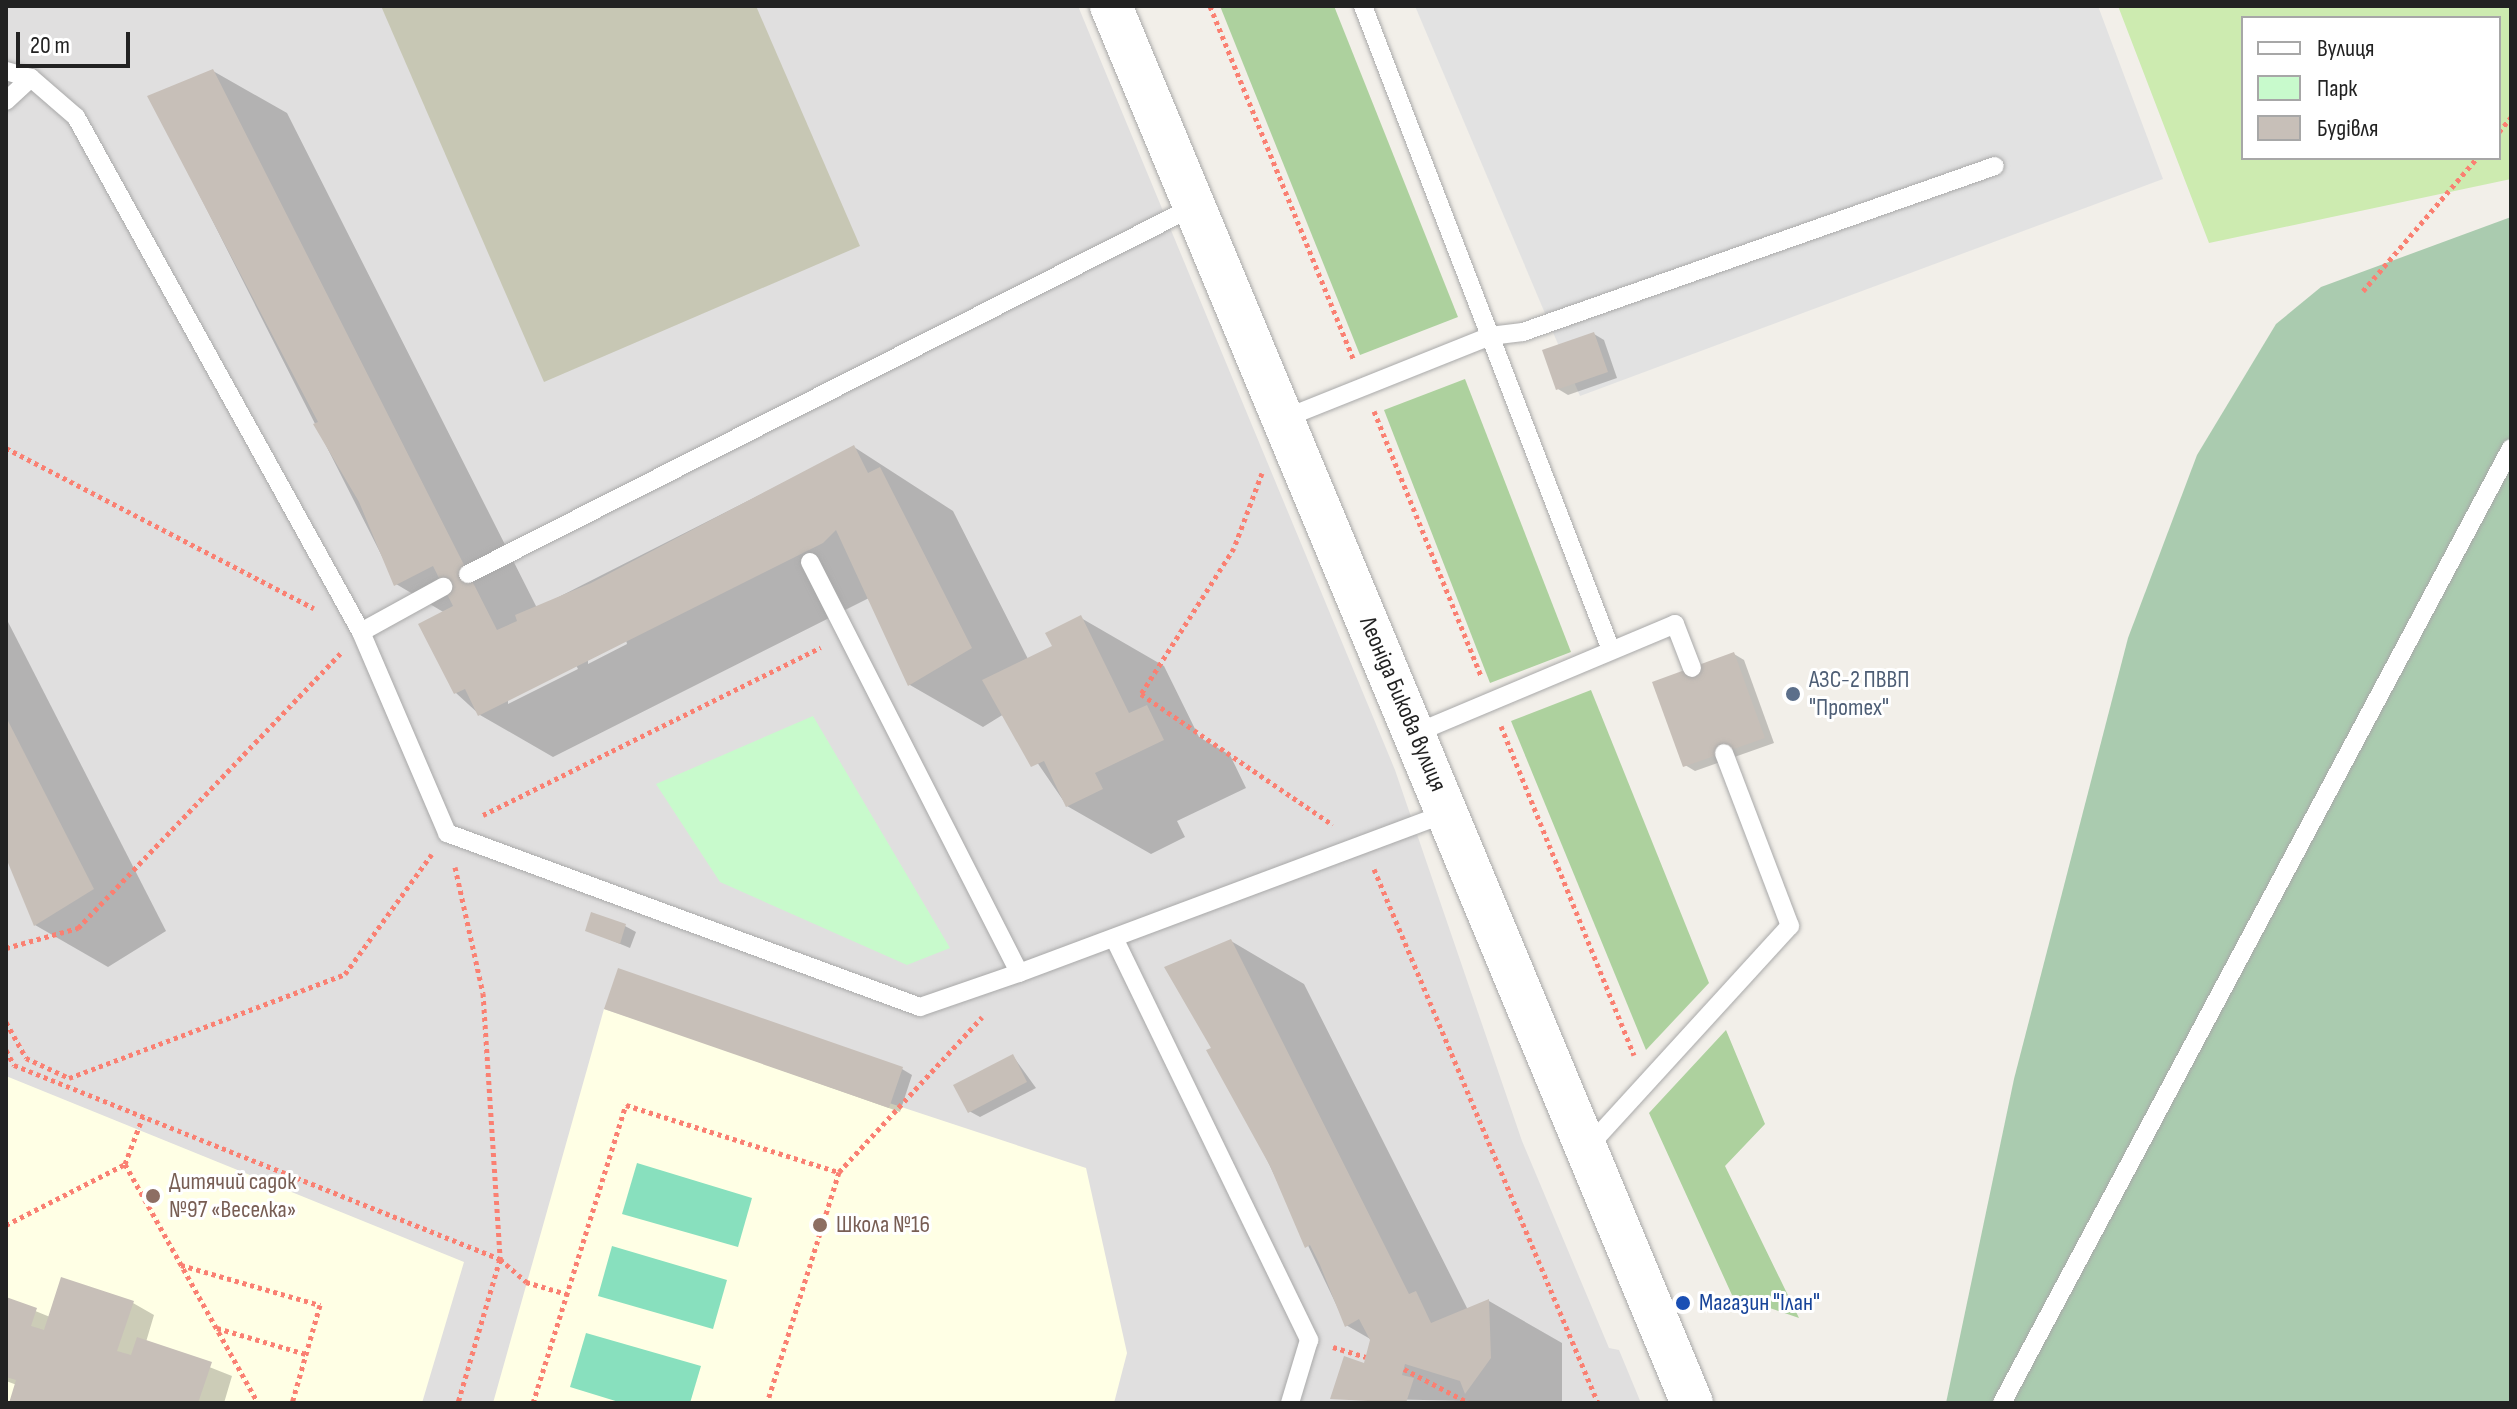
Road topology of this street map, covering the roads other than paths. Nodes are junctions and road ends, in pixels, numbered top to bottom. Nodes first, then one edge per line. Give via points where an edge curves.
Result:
1 (1111, 6) edge
2 (1363, 6) edge
3 (6, 71) edge
4 (31, 78) junction
5 (6, 101) edge
6 (1995, 166) dead end
7 (1193, 207) junction
8 (1490, 336) junction
9 (1283, 419) junction
10 (2511, 448) edge
11 (810, 562) dead end
12 (468, 574) dead end
13 (443, 587) dead end
14 (361, 632) junction
15 (1611, 650) junction
16 (1692, 668) dead end
17 (1416, 733) junction
18 (1724, 753) dead end
19 (1449, 812) junction
20 (1115, 940) junction
21 (1019, 973) junction
22 (1587, 1148) junction
23 (1290, 1403) edge
24 (1692, 1403) edge
25 (2002, 1403) edge

1 - 7 street, Леоніда Бикова вулиця
2 - 8 lane
3 - 4 lane
4 - 5 lane
4 - 14 lane via 76,117
6 - 8 lane via 1523,332
7 - 9 street, Леоніда Бикова вулиця
7 - 12 lane
8 - 9 lane
8 - 15 lane
9 - 17 street, Леоніда Бикова вулиця
10 - 25 lane
11 - 21 lane
13 - 14 lane
14 - 21 lane via 447,833 920,1007
15 - 16 lane via 1675,624
15 - 17 lane
17 - 19 street, Леоніда Бикова вулиця
18 - 22 lane via 1790,926
19 - 20 lane
19 - 22 street, Леоніда Бикова вулиця
20 - 21 lane
20 - 23 lane via 1309,1340
22 - 24 street, Леоніда Бикова вулиця

